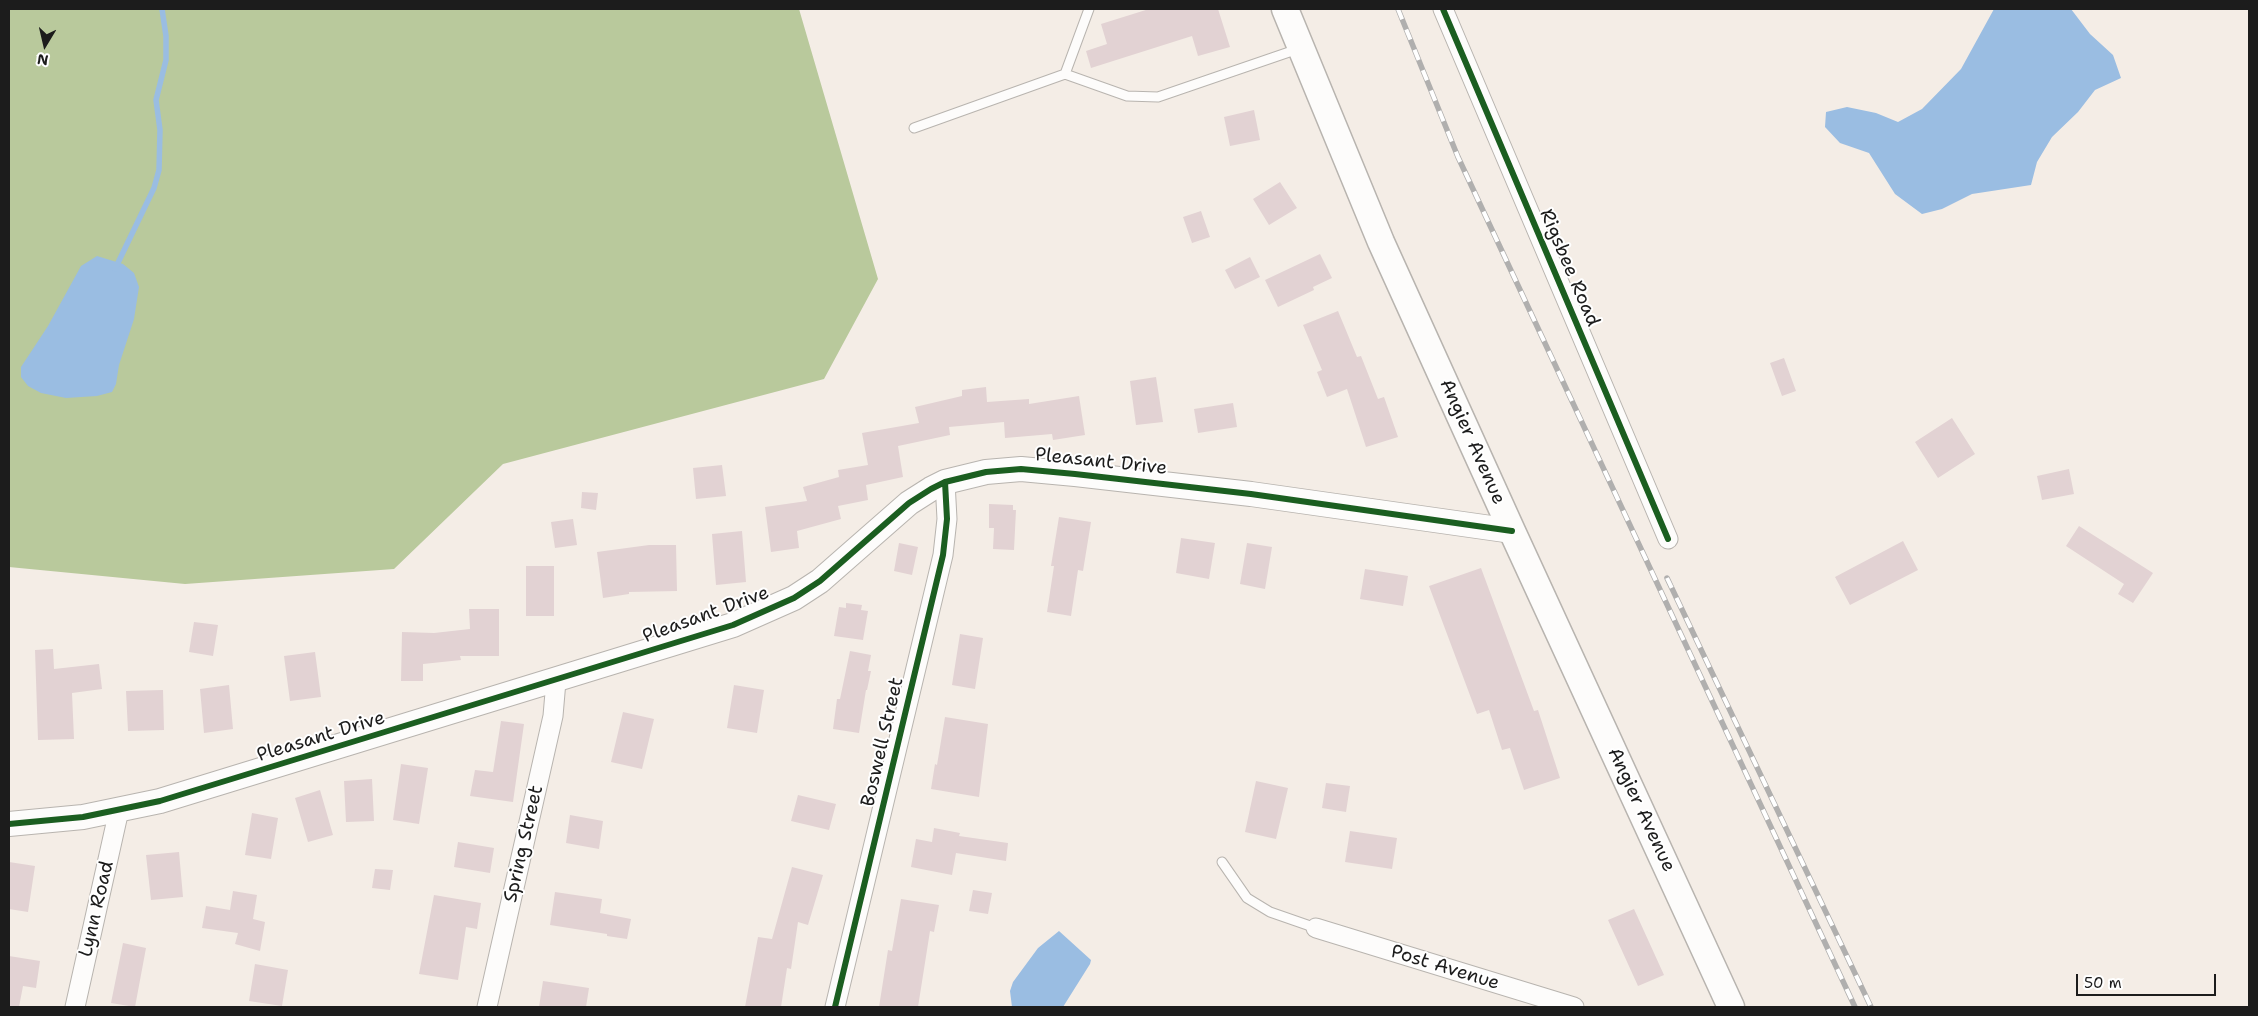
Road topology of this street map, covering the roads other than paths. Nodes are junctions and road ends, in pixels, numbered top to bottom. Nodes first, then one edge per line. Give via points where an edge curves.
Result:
1 (1089, 9) edge
2 (1285, 9) edge
3 (1443, 9) edge
4 (1301, 48) junction
5 (1065, 74) junction
6 (914, 128) dead end
7 (945, 482) junction
8 (1512, 531) junction
9 (1668, 539) dead end
10 (556, 681) junction
11 (119, 810) junction
12 (9, 824) edge
13 (1222, 862) dead end
14 (1316, 928) joint
15 (75, 1007) edge
16 (488, 1007) edge
17 (835, 1007) edge
18 (1574, 1007) edge
19 (1731, 1007) edge

1 - 5 lane
2 - 4 main road, Angier Avenue
3 - 9 street, Rigsbee Road
4 - 5 lane via 1158,97 1127,96
4 - 8 main road, Angier Avenue via 1382,242
5 - 6 lane
7 - 8 street, Pleasant Drive via 986,472 1040,470 1251,494
7 - 10 street, Pleasant Drive via 909,503 820,581 794,598 733,625
7 - 17 street, Boswell Street via 947,519 943,555
8 - 19 main road, Angier Avenue
10 - 11 street, Pleasant Drive via 202,789
10 - 16 street, Spring Street via 553,716
11 - 12 street, Pleasant Drive
11 - 15 street, Lynn Road
13 - 14 lane via 1247,898 1270,912
14 - 18 street, Post Avenue

